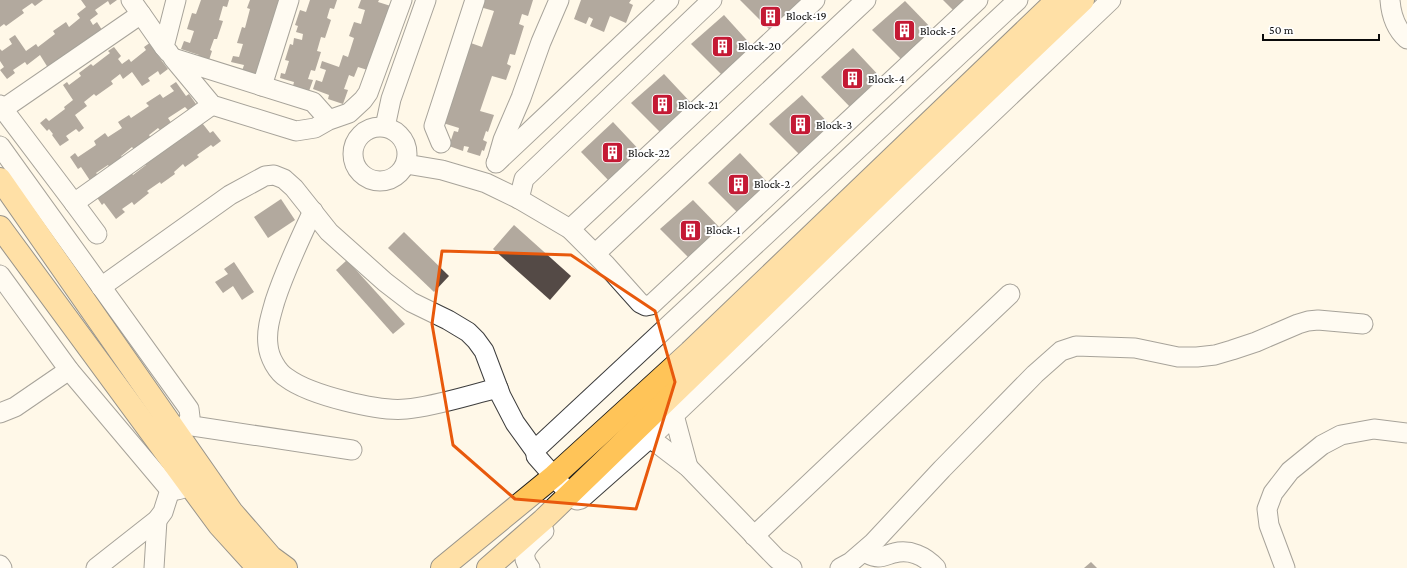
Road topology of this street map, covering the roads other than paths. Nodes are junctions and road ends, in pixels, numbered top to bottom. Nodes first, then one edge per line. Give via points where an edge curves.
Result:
1 (176, 0) edge
2 (288, 0) edge
3 (402, 0) edge
4 (426, 0) edge
5 (474, 0) edge
6 (559, 0) edge
7 (669, 0) edge
8 (712, 0) edge
9 (815, 0) edge
10 (866, 0) edge
11 (978, 0) edge
12 (1018, 0) edge
13 (1057, 0) edge
14 (1083, 0) edge
15 (1111, 0) edge
16 (1390, 0) edge
17 (136, 7) edge
18 (1407, 39) edge
19 (169, 52) junction
20 (262, 86) junction
21 (212, 105) junction
22 (2, 107) edge
23 (329, 120) junction
24 (385, 127) junction
25 (440, 143) dead end
26 (0, 146) edge
27 (496, 163) junction
28 (406, 164) junction
29 (0, 179) edge
30 (486, 183) junction
31 (519, 199) junction
32 (74, 204) junction
33 (313, 211) junction
34 (0, 227) edge
35 (570, 229) junction
36 (96, 234) dead end
37 (595, 254) junction
38 (0, 275) edge
39 (101, 287) junction
40 (1010, 294) dead end
41 (1363, 324) dead end
42 (69, 370) junction
43 (498, 388) junction
44 (0, 413) edge
45 (674, 415) junction
46 (183, 432) junction
47 (1407, 433) edge
48 (650, 438) junction
49 (352, 450) dead end
50 (536, 452) junction
51 (688, 467) junction
52 (554, 476) junction
53 (188, 482) junction
54 (573, 497) junction
55 (157, 520) junction
56 (754, 536) junction
57 (864, 552) junction
58 (0, 565) edge
59 (2, 568) edge
60 (96, 568) edge
61 (154, 568) edge
62 (258, 568) edge
63 (285, 568) edge
64 (442, 568) edge
65 (488, 568) edge
66 (530, 568) edge
67 (792, 568) edge
68 (840, 568) edge
69 (936, 568) edge
70 (1285, 568) edge

1 - 19 street
2 - 20 street
3 - 23 street via 368,93 349,113
4 - 24 street via 390,99
5 - 25 street via 434,126
6 - 27 street
7 - 27 street
8 - 31 street via 524,179
9 - 35 street
10 - 37 street
11 - 37 street via 651,305 640,303
12 - 50 street via 537,448
13 - 52 main road via 690,352
14 - 54 main road
15 - 45 street
16 - 18 street via 1395,22
17 - 19 street
17 - 22 street
19 - 20 street
19 - 21 street
20 - 23 street via 313,102
21 - 23 street via 296,131 315,128
21 - 32 street
22 - 32 street
24 - 28 street via 396,132 404,141 407,152
24 - 28 street via 370,128 357,138 352,153 355,168 367,179 382,182 396,176
26 - 39 street
27 - 30 street
28 - 30 street via 442,170
29 - 46 main road
30 - 31 street
31 - 35 street
32 - 36 street
33 - 39 street via 284,179 274,175 265,176 230,196
33 - 43 street via 329,232 397,292 468,332 484,351
33 - 43 street via 284,275 269,320 268,346 273,363 286,378 319,393 381,408 406,409
34 - 53 main road
35 - 37 street
38 - 42 street
39 - 46 street via 189,409 190,418
40 - 56 street
41 - 57 street via 1318,320 1298,324 1232,350 1197,357 1178,357 1135,348 1076,346 1060,351 942,469
42 - 44 street via 15,407
42 - 53 street
43 - 50 street via 515,423
45 - 48 street
45 - 51 street
46 - 49 street
46 - 53 main road
47 - 70 street via 1374,429 1341,435 1322,445 1290,471 1273,492 1268,509 1268,525
48 - 51 street
48 - 54 street via 581,499
50 - 52 street via 536,456
51 - 56 street
52 - 54 street
52 - 64 main road
53 - 55 street
53 - 62 main road via 219,525
53 - 63 main road via 232,512 271,557
54 - 65 main road via 542,520
54 - 66 street via 527,548 524,557
55 - 60 street
55 - 61 street
56 - 67 street via 777,559
57 - 68 street
57 - 69 street via 876,557 902,551 914,553
58 - 59 street

